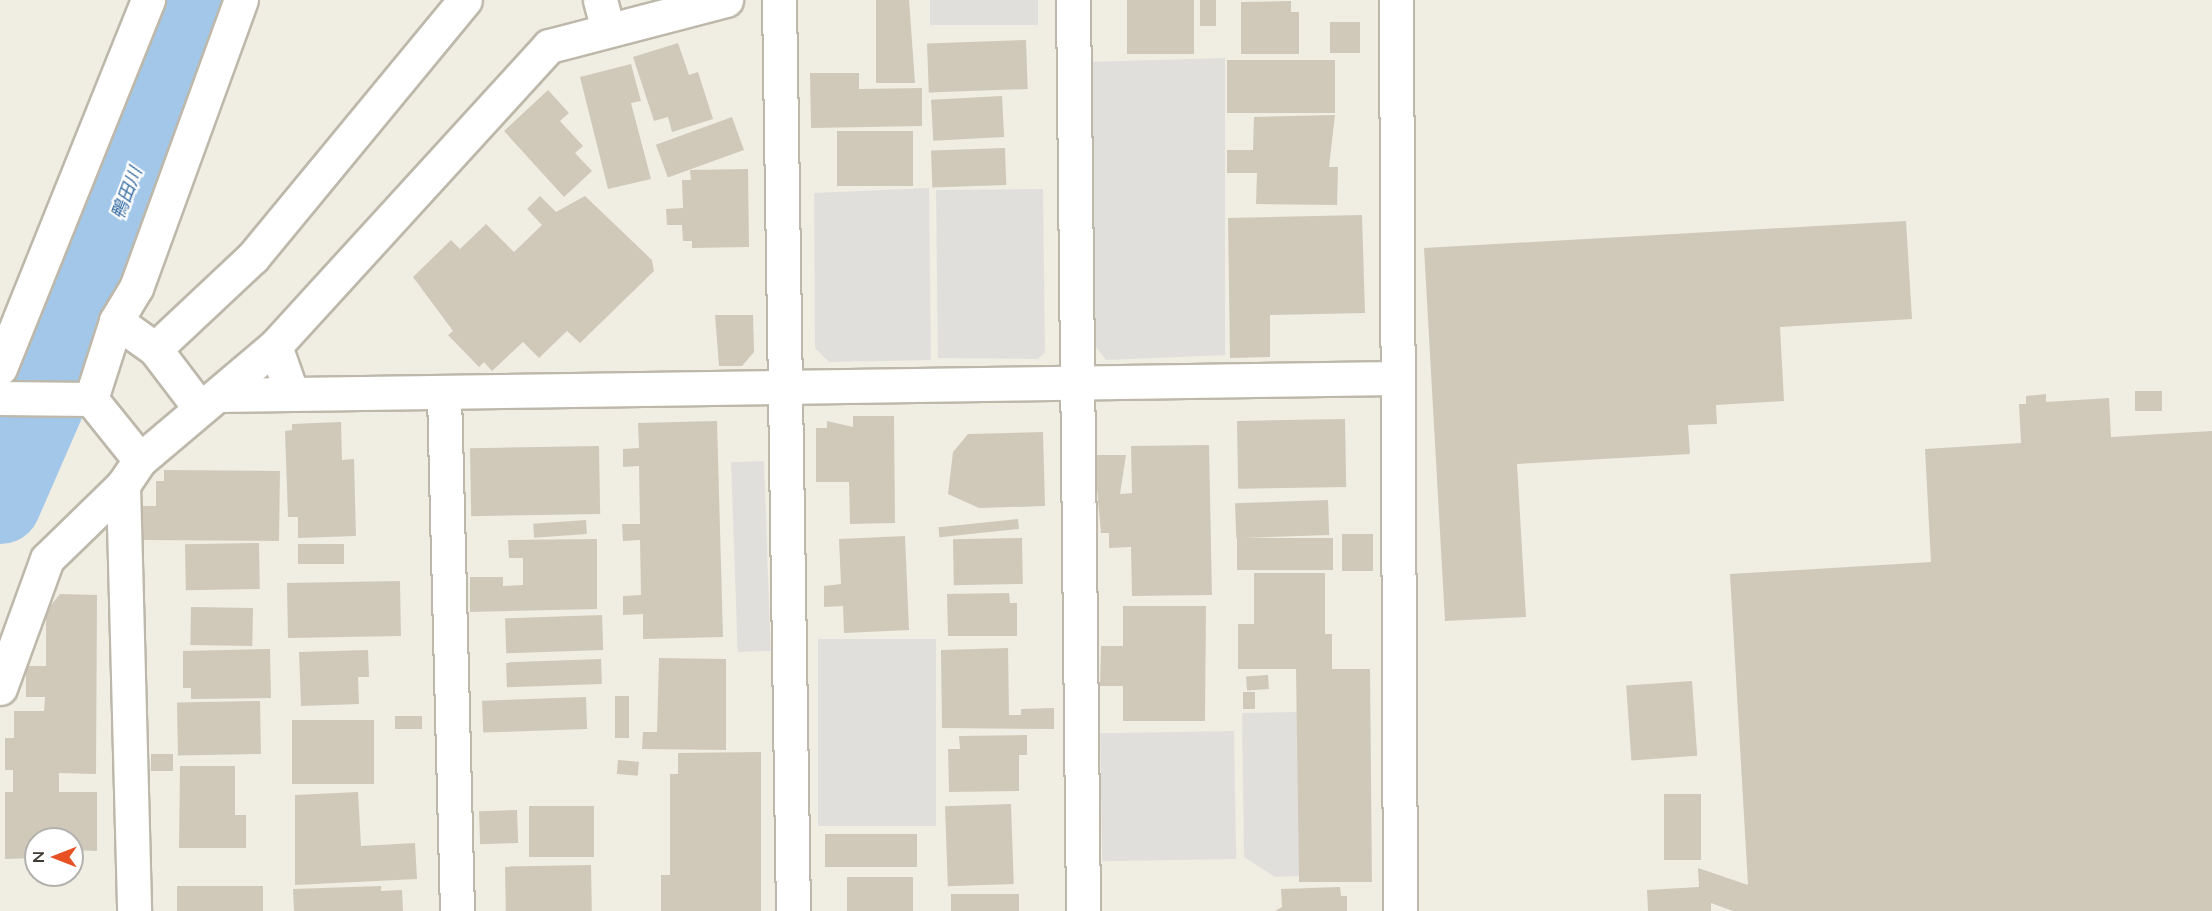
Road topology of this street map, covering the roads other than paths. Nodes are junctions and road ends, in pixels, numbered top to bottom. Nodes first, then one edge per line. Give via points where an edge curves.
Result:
1 (148, 0) edge
2 (241, 0) edge
3 (465, 0) edge
4 (726, 0) edge
5 (779, 0) edge
6 (1073, 0) edge
7 (1396, 0) edge
8 (604, 15) edge
9 (116, 321) junction
10 (275, 346) junction
11 (155, 349) junction
12 (0, 368) edge
13 (1396, 378) junction
14 (1074, 383) junction
15 (789, 386) junction
16 (292, 394) junction
17 (444, 394) junction
18 (0, 398) edge
19 (91, 399) junction
20 (209, 401) junction
21 (131, 472) junction
22 (0, 688) edge
23 (134, 911) edge
24 (456, 911) edge
25 (794, 911) edge
26 (1083, 911) edge
27 (1400, 911) edge

1 - 12 street
2 - 9 street via 136,288
3 - 11 street via 253,257
4 - 8 street
5 - 15 street
6 - 14 street
7 - 13 street
8 - 10 street via 549,46
9 - 11 street
9 - 19 street
10 - 16 street
10 - 20 street
11 - 20 street
13 - 14 street
13 - 27 street
14 - 15 street
14 - 26 street
15 - 17 street
15 - 25 street
16 - 17 street
16 - 20 street
17 - 24 street
18 - 19 street
19 - 21 street
20 - 21 street
21 - 22 street via 47,559
21 - 23 street

